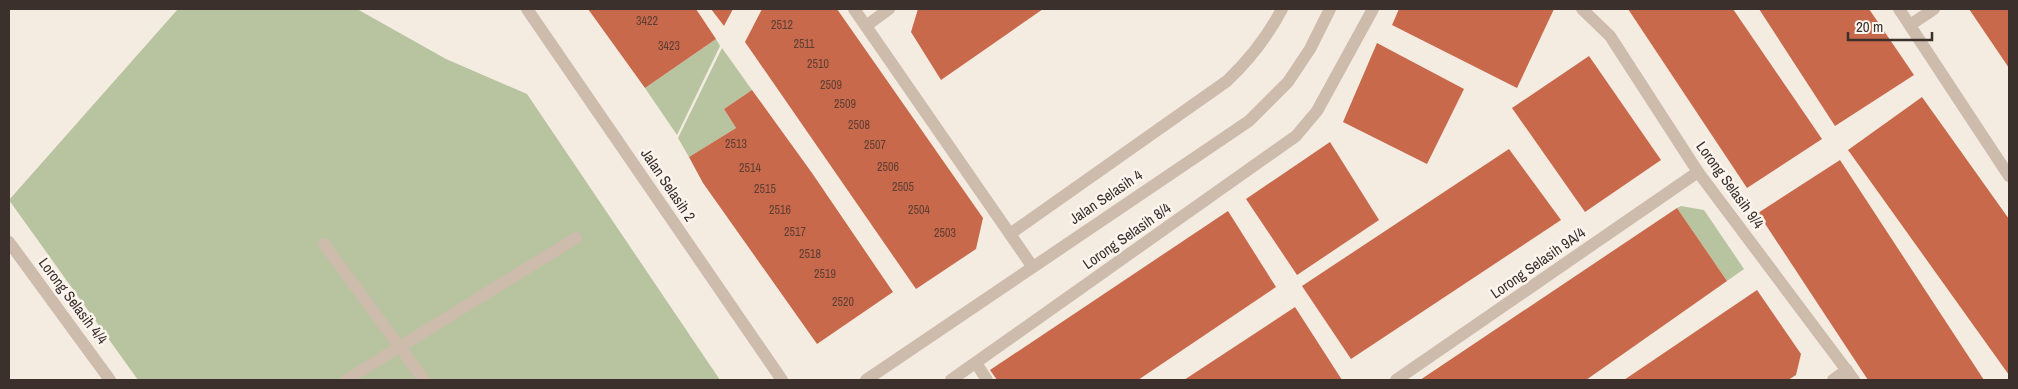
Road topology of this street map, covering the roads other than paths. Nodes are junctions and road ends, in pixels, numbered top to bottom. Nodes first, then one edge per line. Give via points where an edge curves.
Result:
1 (527, 9) edge
2 (854, 9) edge
3 (888, 9) edge
4 (1282, 9) edge
5 (1330, 9) edge
6 (1373, 9) edge
7 (1582, 9) edge
8 (1899, 9) edge
9 (1934, 9) edge
10 (1910, 25) junction
11 (866, 26) junction
12 (1698, 172) junction
13 (2009, 176) edge
14 (1010, 234) junction
15 (576, 238) dead end
16 (9, 242) edge
17 (324, 244) dead end
18 (1032, 266) junction
19 (400, 348) junction
20 (976, 363) junction
21 (1851, 375) edge
22 (110, 380) edge
23 (346, 380) edge
24 (424, 380) edge
25 (782, 380) edge
26 (866, 380) edge
27 (951, 380) edge
28 (987, 380) edge
29 (1396, 380) edge
30 (1833, 380) edge

1 - 25 street, Jalan Selasih 2
2 - 11 street
3 - 11 street
4 - 14 street via 1246,62 1227,81
5 - 18 street, Jalan Selasih 4 via 1310,49 1288,82 1249,121
6 - 20 street, Lorong Selasih 8/4 via 1317,111 1296,136
7 - 12 street, Lorong Selasih 9/4 via 1610,36
8 - 10 street
9 - 10 street
10 - 13 street
11 - 14 street
12 - 21 street, Lorong Selasih 9/4
12 - 29 street, Lorong Selasih 9A/4
14 - 18 street
15 - 19 street
16 - 22 street, Lorong Selasih 4/4
17 - 19 street
18 - 26 street, Jalan Selasih 4
19 - 23 street
19 - 24 street
20 - 27 street, Lorong Selasih 8/4
20 - 28 street
21 - 30 street

